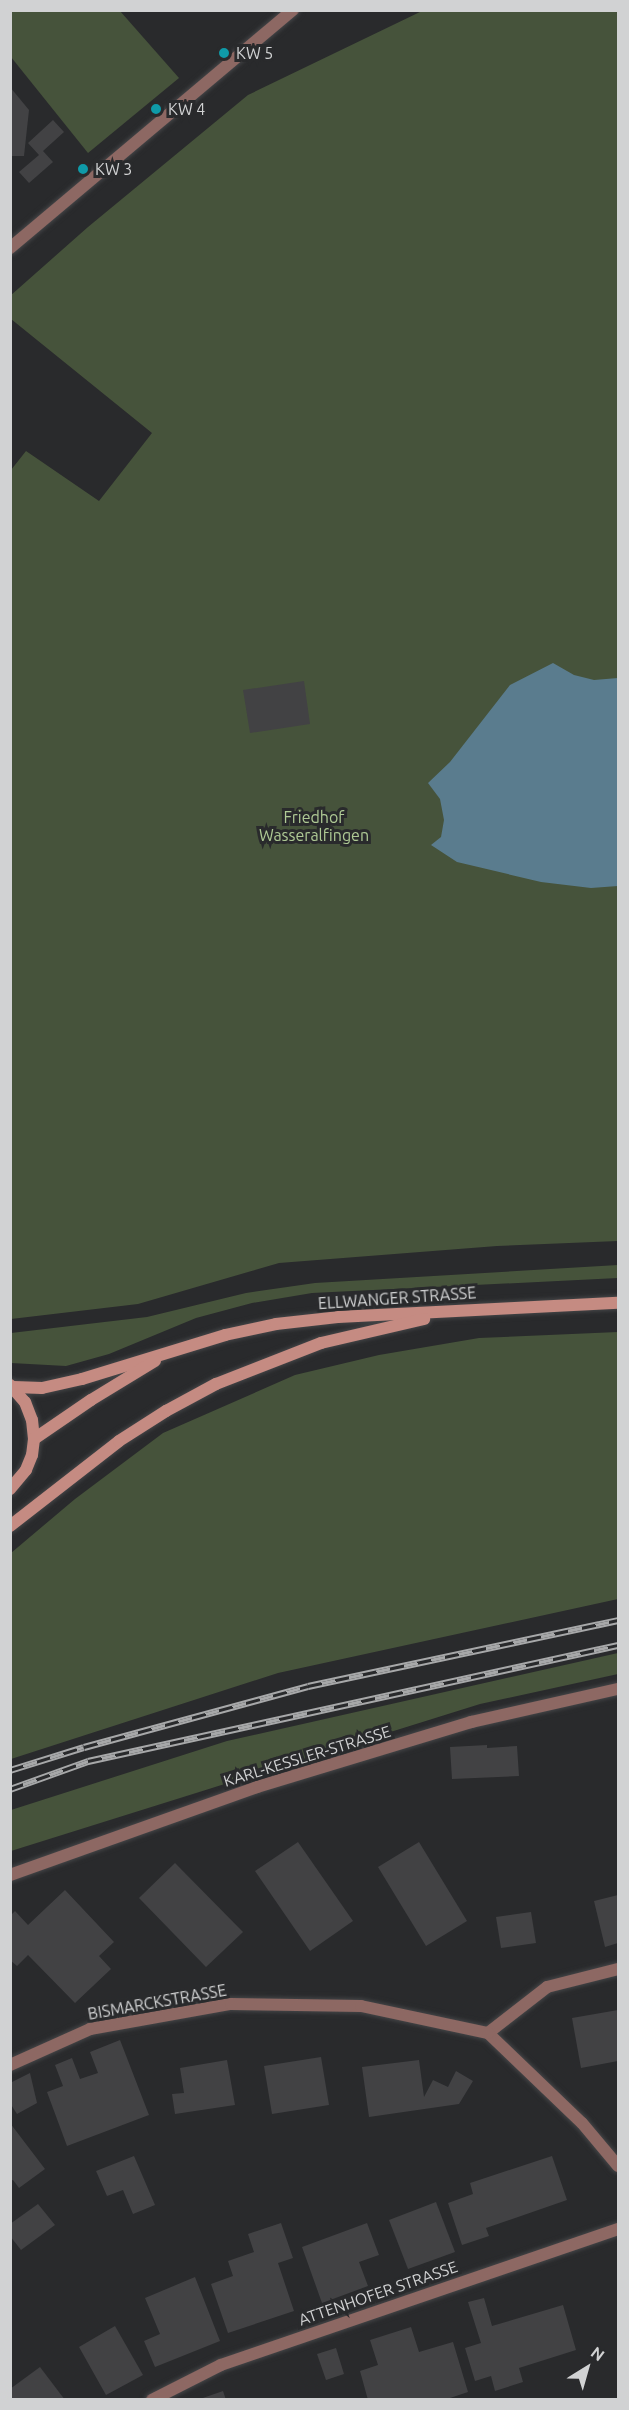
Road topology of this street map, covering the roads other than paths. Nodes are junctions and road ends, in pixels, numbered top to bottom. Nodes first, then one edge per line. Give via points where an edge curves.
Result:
1 (293, 10) edge
2 (10, 248) edge
3 (618, 1302) edge
4 (475, 1310) junction
5 (180, 1348) junction
6 (12, 1386) edge
7 (34, 1439) junction
8 (10, 1489) edge
9 (10, 1526) edge
10 (618, 1689) edge
11 (10, 1875) edge
12 (618, 1969) edge
13 (488, 2033) junction
14 (10, 2065) edge
15 (618, 2166) edge
16 (618, 2229) edge
17 (152, 2400) edge

1 - 2 street
3 - 4 main road, ELLWANGER STRASSE
4 - 5 main road, ELLWANGER STRASSE via 276,1324
4 - 9 main road via 375,1328 321,1343 216,1384 119,1441
5 - 6 main road, ELLWANGER STRASSE via 82,1379 42,1388
5 - 7 main road, ELLWANGER STRASSE
6 - 7 main road via 25,1402
7 - 8 main road via 26,1470
10 - 11 street, KARL-KESSLER-STRASSE via 471,1722 257,1787
12 - 13 street via 547,1987
13 - 14 street, BISMARCKSTRASSE via 361,2006 231,2004 90,2029
13 - 15 street via 582,2123
16 - 17 street, ATTENHOFER STRASSE via 220,2365

